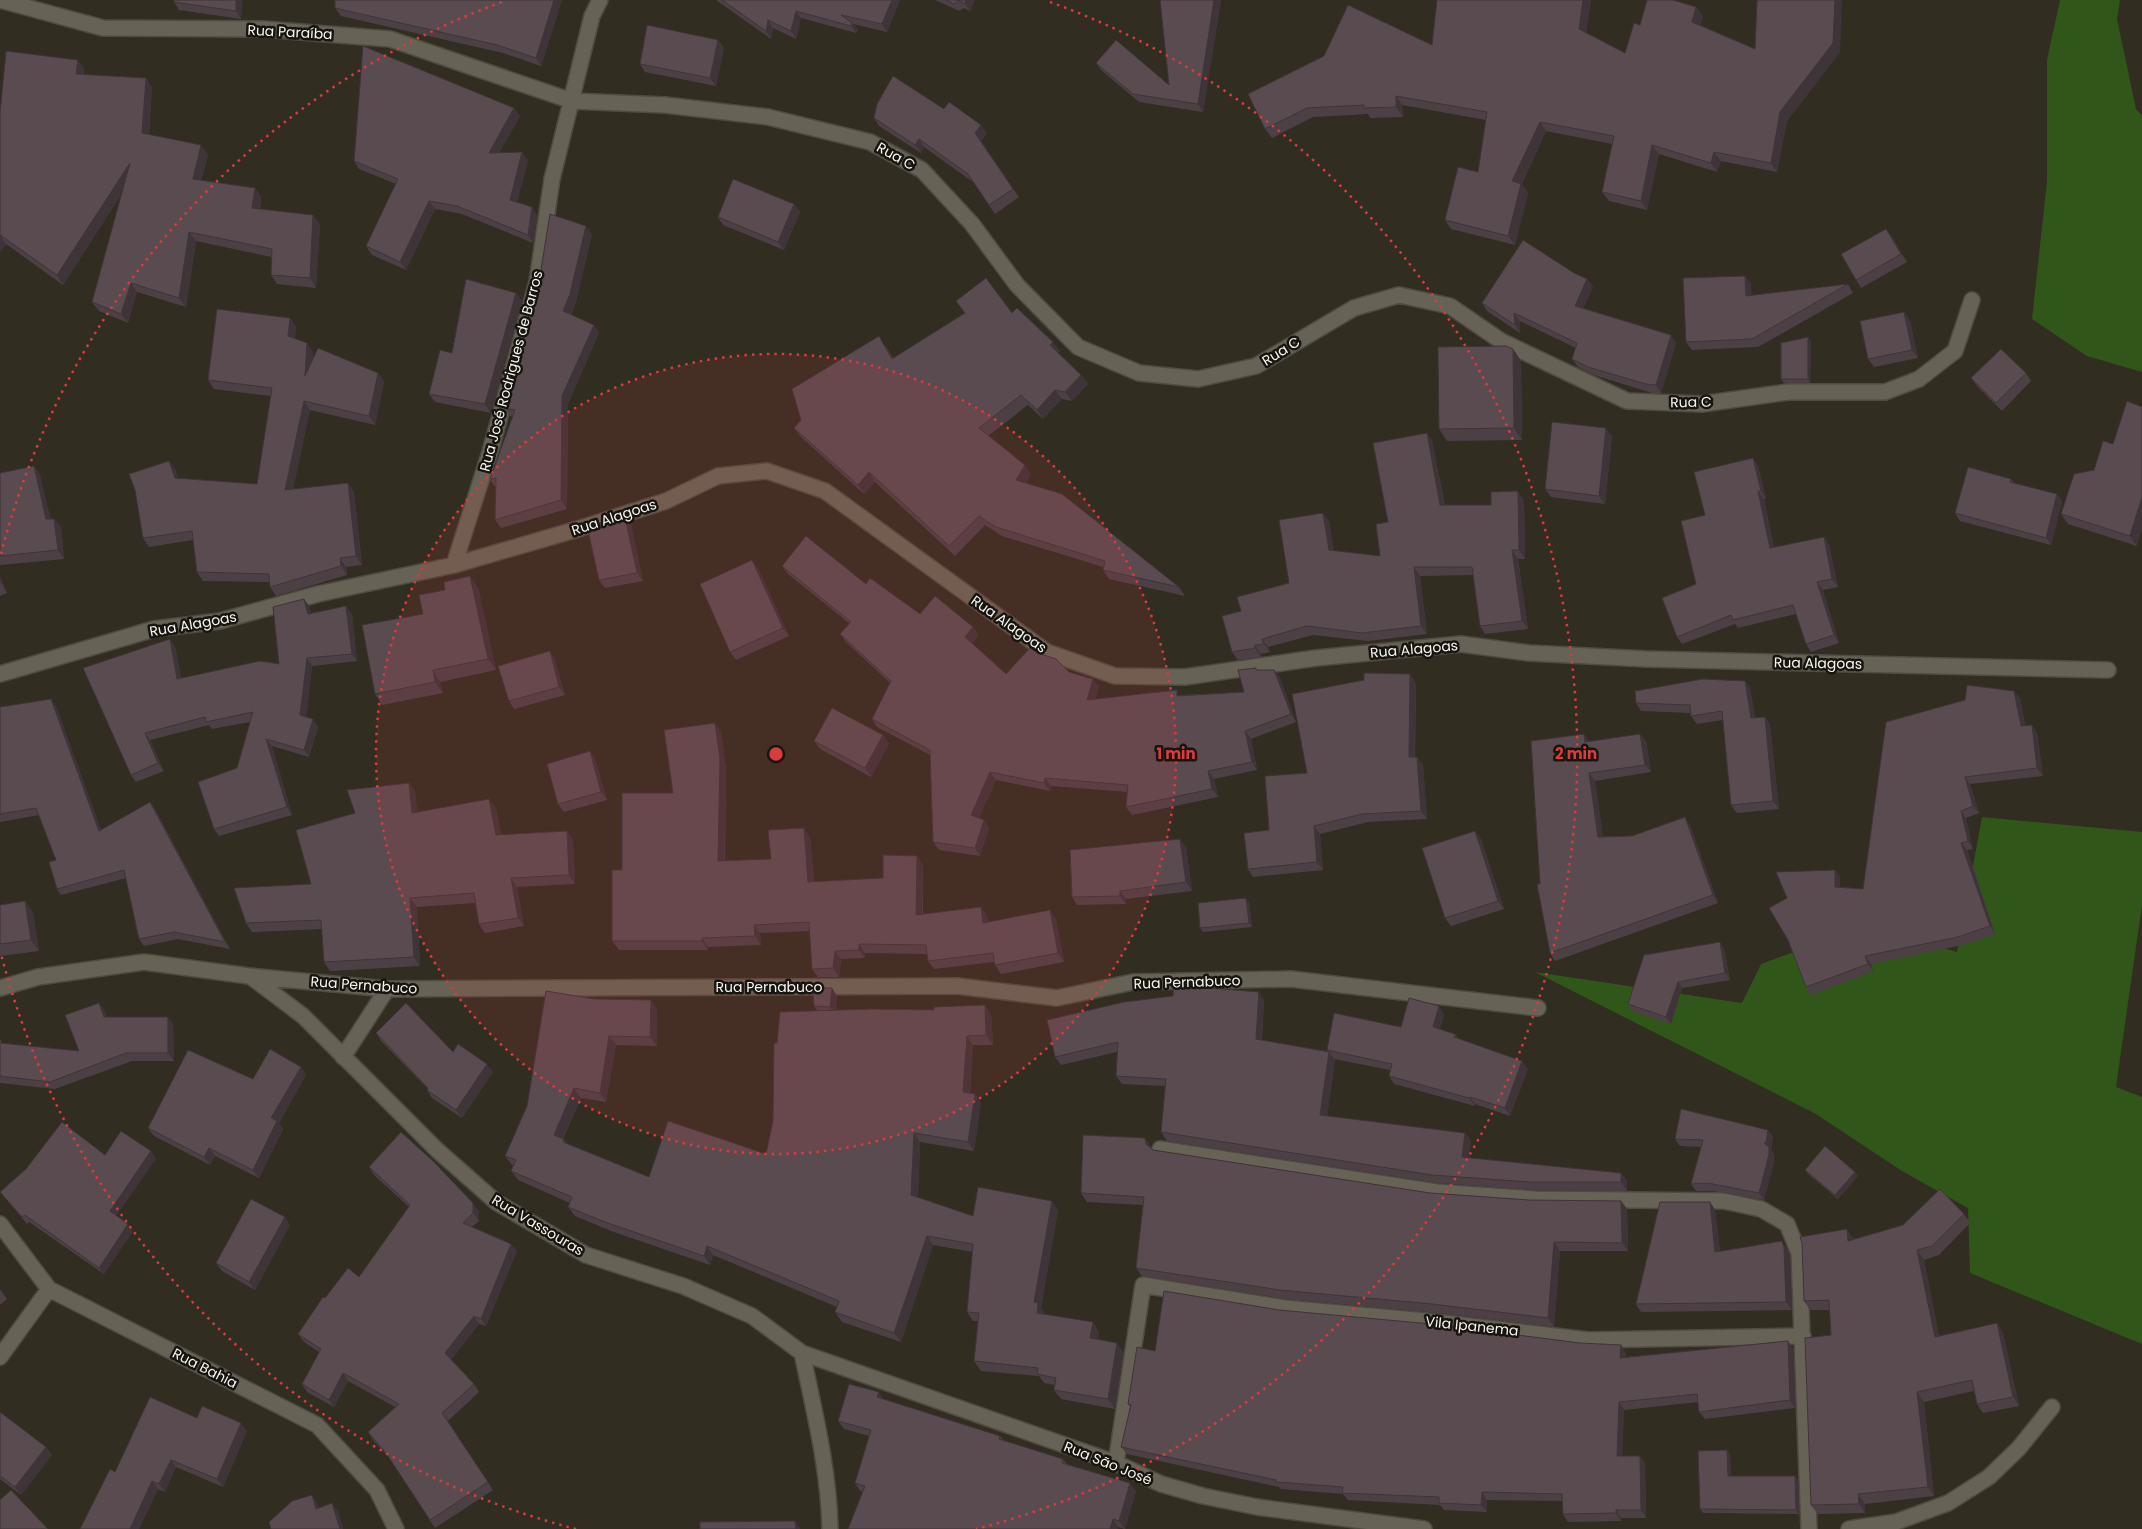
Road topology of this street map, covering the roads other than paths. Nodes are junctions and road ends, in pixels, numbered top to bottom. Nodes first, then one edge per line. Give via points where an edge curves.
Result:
1 (0, 0) edge
2 (600, 0) edge
3 (572, 102) junction
4 (1972, 300) dead end
5 (454, 565) junction
6 (2108, 670) dead end
7 (0, 674) edge
8 (248, 976) junction
9 (0, 988) edge
10 (387, 989) junction
11 (1538, 1008) dead end
12 (343, 1057) junction
13 (1160, 1149) edge
14 (0, 1224) edge
15 (49, 1289) junction
16 (1803, 1336) junction
17 (802, 1353) junction
18 (0, 1357) edge
19 (2052, 1407) dead end
20 (1116, 1463) junction
21 (396, 1529) edge
22 (830, 1529) edge
23 (1424, 1529) edge
24 (1809, 1529) edge
25 (1848, 1529) edge

1 - 3 street, Rua Paraíba via 103,28 263,29 390,39
2 - 3 street, Rua José Rodrigues de Barros via 592,16
3 - 4 street, Rua C via 665,105 768,117 870,142 922,170 972,224 1017,285 1078,346 1139,373 1198,379 1256,366 1354,308 1399,295 1450,306 1501,341 1627,402 1702,404 1788,392 1885,392 1919,380 1955,352
3 - 5 street, Rua José Rodrigues de Barros via 552,180 537,282 490,452
5 - 6 street, Rua Alagoas via 657,504 718,476 767,471 825,492 1047,652 1115,676 1186,677 1316,658 1461,644 1530,653 1647,659
5 - 7 street, Rua Alagoas via 318,594 220,621 154,630
8 - 9 street, Rua Pernabuco via 144,962 38,977
8 - 10 street, Rua Pernabuco
8 - 12 street, Rua Vassouras via 303,1016
10 - 11 street, Rua Pernabuco via 957,986 1057,998 1133,982 1291,979
10 - 12 street
12 - 17 street, Rua Vassouras via 436,1149 496,1202 586,1255 683,1286 752,1316
13 - 16 street via 1437,1192 1535,1199 1724,1201 1760,1208 1787,1224 1799,1253
14 - 15 street, Rua Bahia
15 - 18 street
15 - 21 street, Rua Bahia via 317,1425 377,1490
16 - 20 street, Vila Ipanema via 1588,1340 1284,1308 1142,1285
16 - 24 street
17 - 20 street, Rua São José
17 - 22 street via 817,1422
19 - 25 street via 2020,1448 1989,1477 1948,1503 1896,1522
20 - 23 street, Rua São José via 1160,1484 1203,1496 1257,1507

